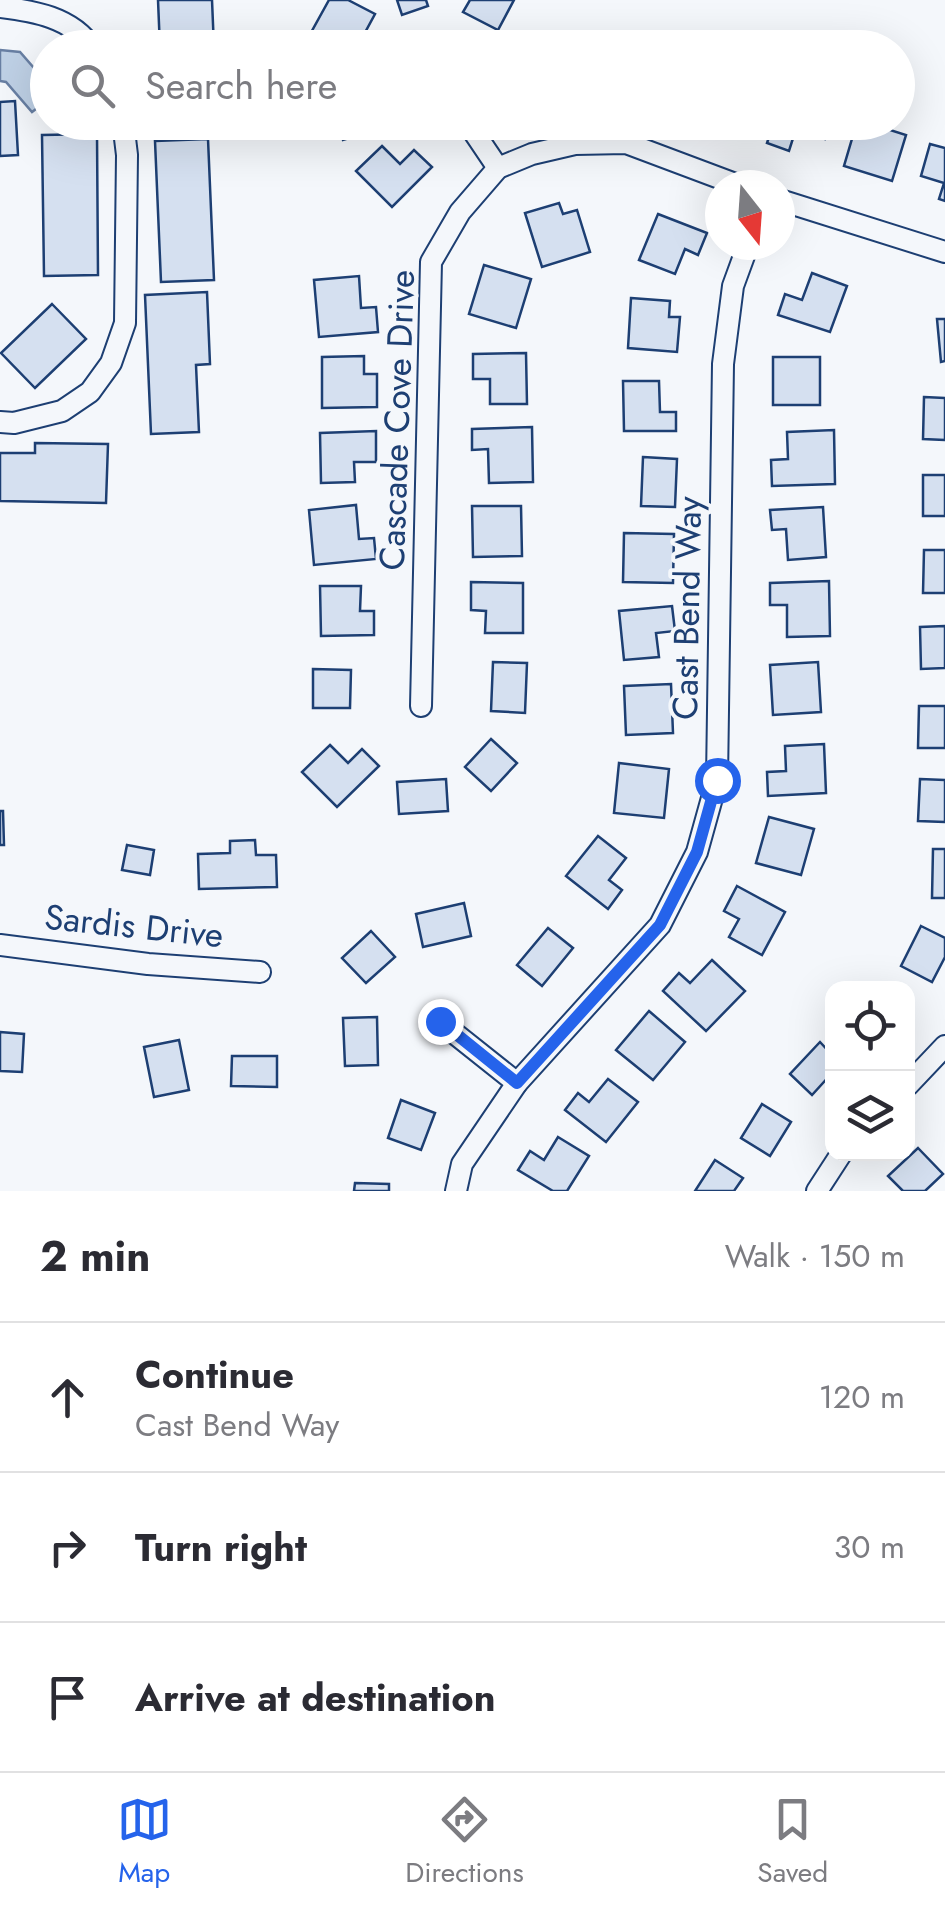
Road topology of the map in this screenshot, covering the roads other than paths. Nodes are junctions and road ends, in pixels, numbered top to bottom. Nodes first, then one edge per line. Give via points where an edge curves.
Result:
1 (0, 7) edge
2 (70, 30) edge
3 (125, 140) edge
4 (480, 140) edge
5 (498, 168) junction
6 (705, 173) edge
7 (795, 205) edge
8 (945, 252) edge
9 (743, 260) edge
10 (0, 422) edge
11 (421, 706) dead end
12 (0, 945) edge
13 (260, 972) dead end
14 (440, 1021) dead end
15 (945, 1046) edge
16 (915, 1078) edge
17 (517, 1083) junction
18 (836, 1161) edge
19 (456, 1191) edge
20 (817, 1191) edge

1 - 2 street via 39,12
3 - 10 street via 125,323 111,363 90,392 62,411
4 - 5 street
5 - 6 street, Cascade Cove Drive via 575,144 626,143
5 - 11 street, Cascade Cove Drive via 460,212 431,262
7 - 8 street
9 - 17 street, Cast Bend Way via 723,364 717,780 697,852 660,925
12 - 13 street, Sardis Drive
14 - 17 street
15 - 16 street
17 - 19 street, Cast Bend Way via 462,1164
18 - 20 street

